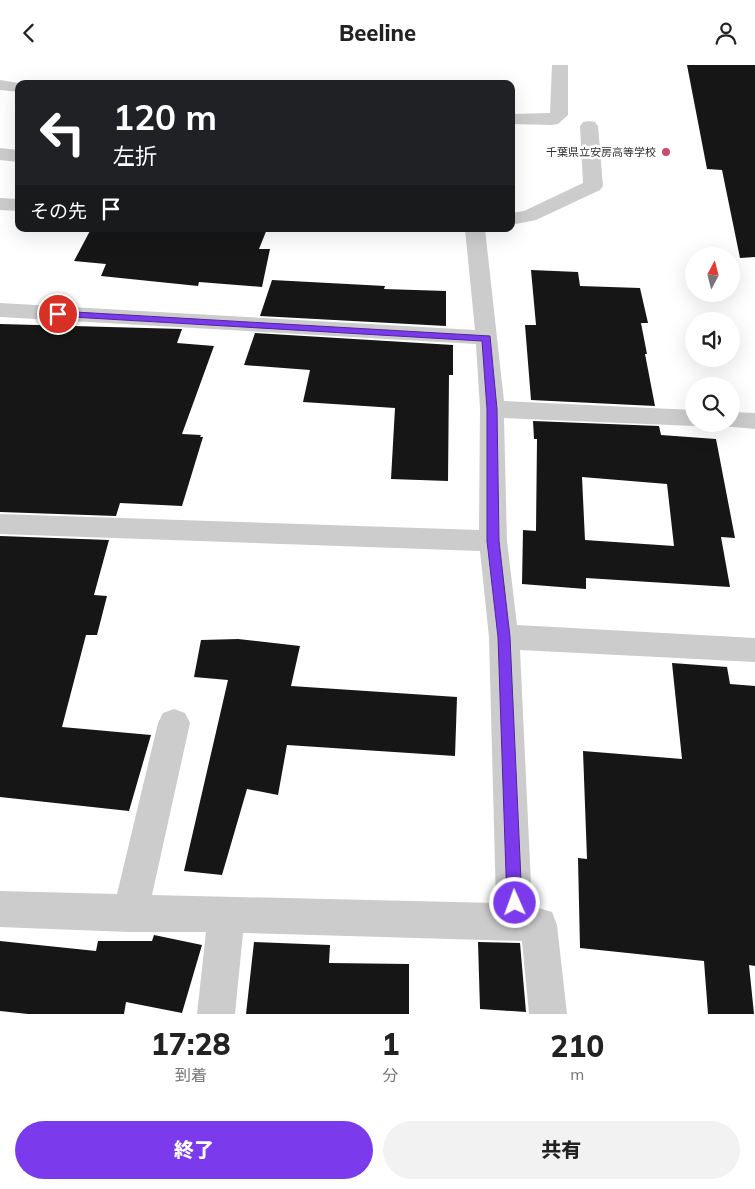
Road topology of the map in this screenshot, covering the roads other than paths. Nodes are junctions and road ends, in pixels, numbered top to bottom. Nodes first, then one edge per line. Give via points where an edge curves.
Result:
1 (560, 65) edge
2 (0, 85) edge
3 (15, 87) edge
4 (515, 119) edge
5 (588, 127) dead end
6 (0, 154) edge
7 (15, 156) edge
8 (0, 204) edge
9 (15, 205) edge
10 (515, 218) edge
11 (475, 232) edge
12 (0, 310) edge
13 (487, 338) junction
14 (492, 409) junction
15 (685, 418) edge
16 (740, 420) edge
17 (755, 421) edge
18 (0, 524) edge
19 (493, 541) junction
20 (504, 637) junction
21 (755, 650) edge
22 (174, 723) dead end
23 (0, 909) edge
24 (130, 914) junction
25 (226, 916) junction
26 (516, 922) junction
27 (216, 1014) edge
28 (548, 1014) edge

1 - 4 street via 559,115 552,120
2 - 3 street
5 - 10 street via 593,186 530,216
6 - 7 street
8 - 9 street
11 - 13 street
12 - 13 street
13 - 14 street
14 - 15 street
14 - 19 street
16 - 17 street
18 - 19 street
19 - 20 street
20 - 21 street
20 - 26 street
22 - 24 street
23 - 24 street
24 - 25 street
25 - 26 street
25 - 27 street
26 - 28 street via 539,925

